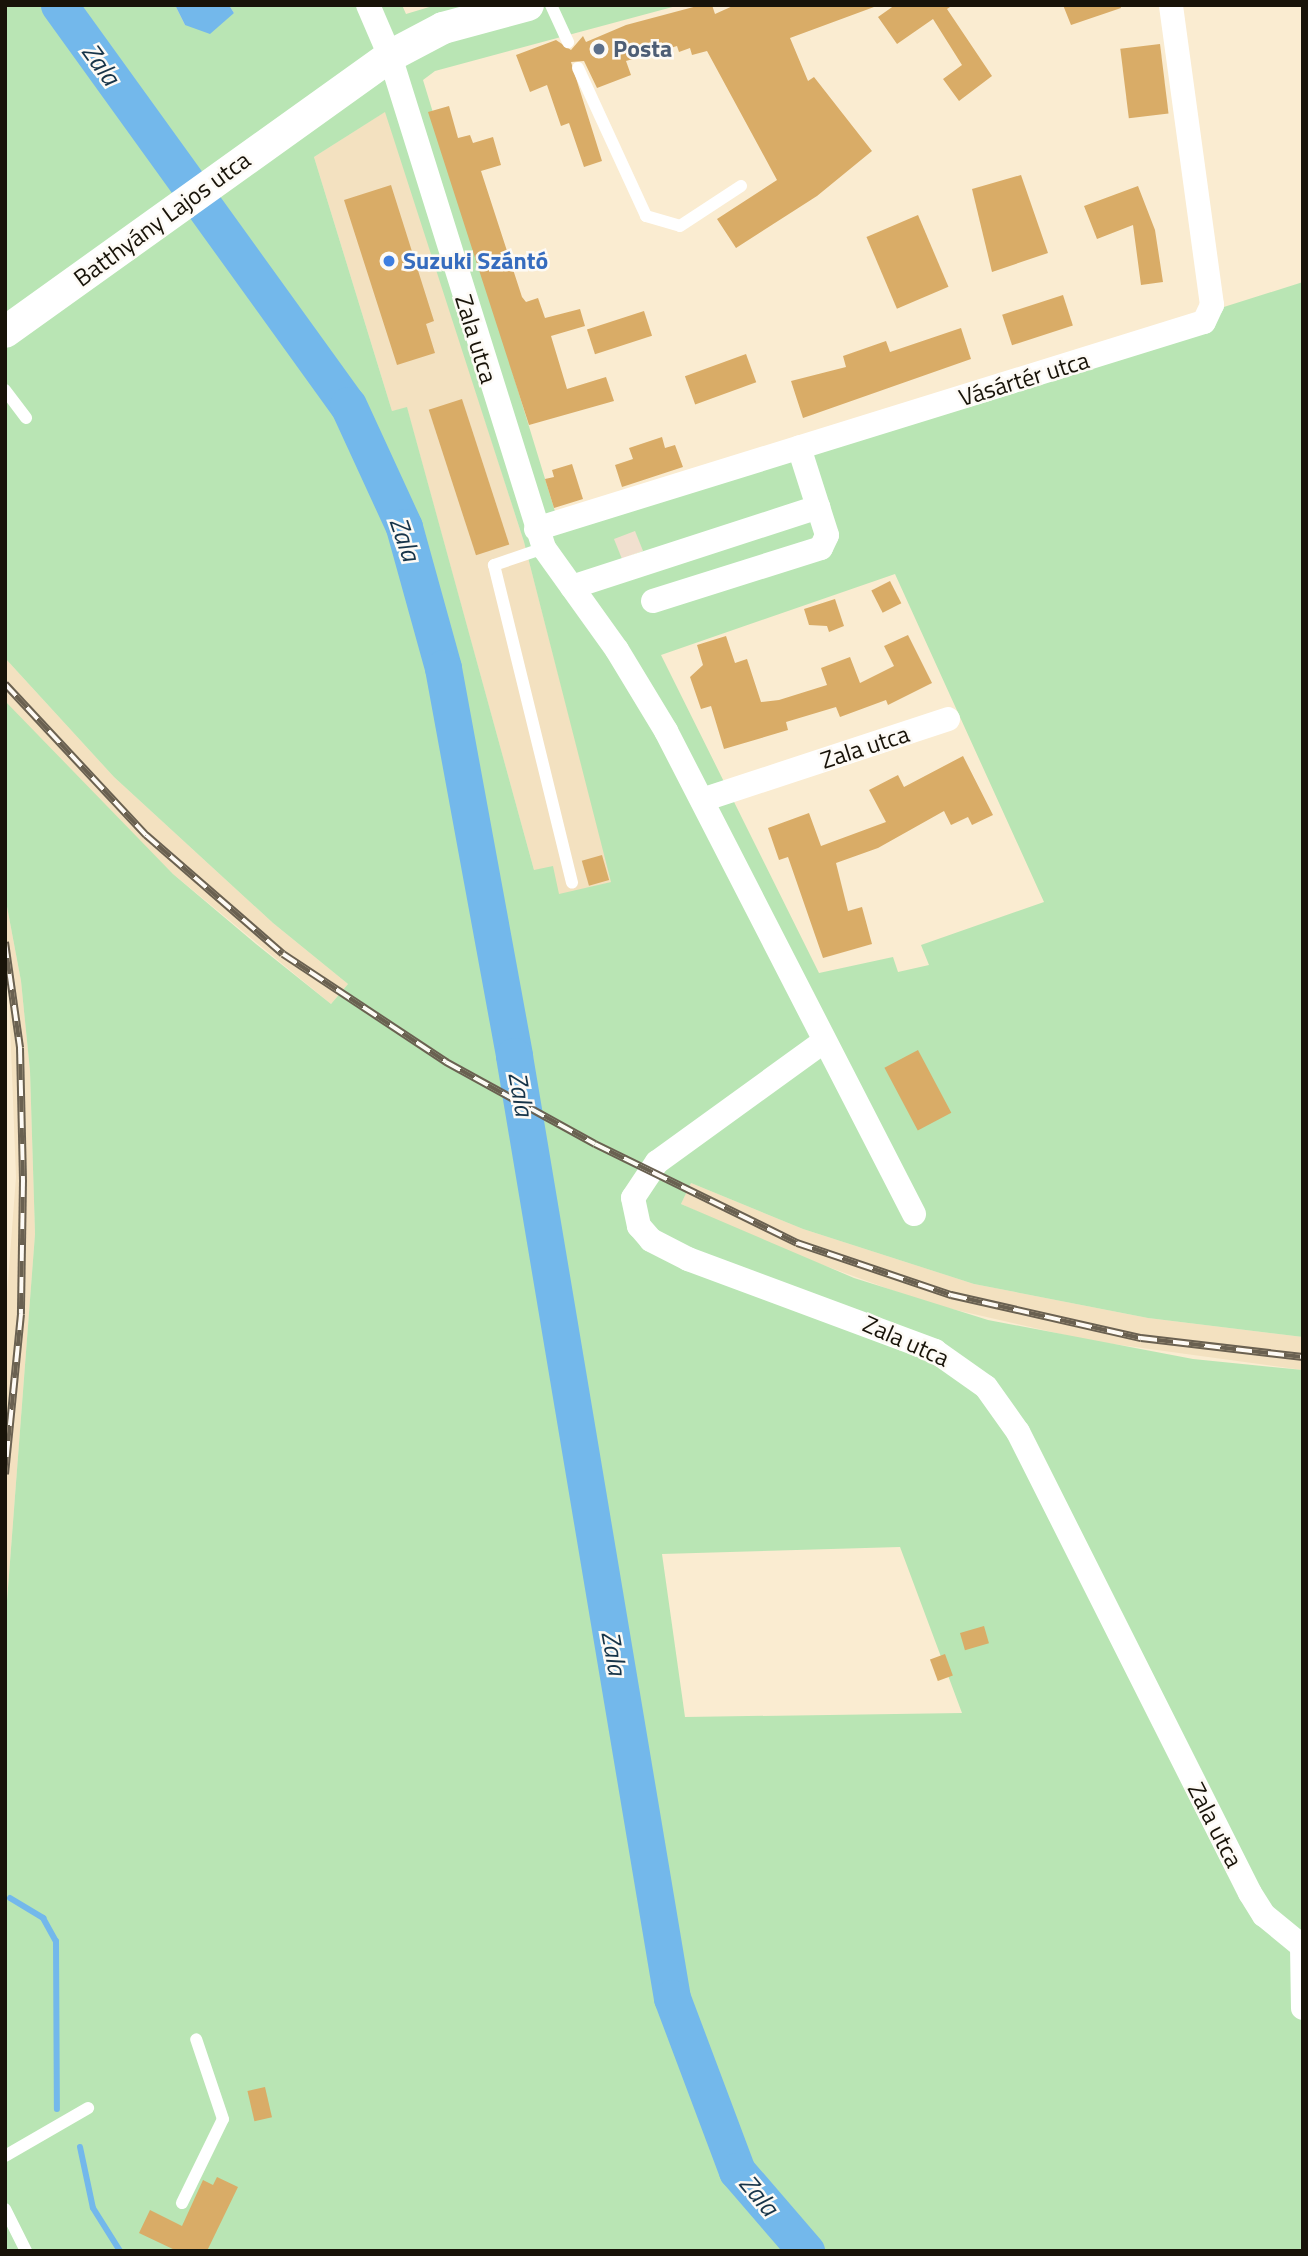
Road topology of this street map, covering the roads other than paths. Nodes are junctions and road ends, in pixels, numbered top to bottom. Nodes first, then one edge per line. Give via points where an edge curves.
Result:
1 (368, 5) edge
2 (528, 5) edge
3 (551, 5) edge
4 (1171, 5) edge
5 (568, 42) dead end
6 (390, 56) junction
7 (578, 68) dead end
8 (741, 186) dead end
9 (8, 329) edge
10 (5, 390) edge
11 (26, 418) dead end
12 (799, 447) junction
13 (818, 508) junction
14 (540, 539) junction
15 (645, 563) junction
16 (572, 586) junction
17 (948, 719) dead end
18 (702, 800) junction
19 (572, 883) dead end
20 (823, 1042) junction
21 (914, 1214) dead end
22 (1302, 1947) edge
23 (1303, 2008) edge
24 (196, 2039) dead end
25 (88, 2108) dead end
26 (5, 2156) edge
27 (182, 2203) dead end
28 (5, 2209) edge
29 (26, 2251) edge

1 - 6 street, Zala utca
2 - 6 street, Batthyány Lajos utca via 443,28
3 - 5 lane
4 - 12 street, Vásártér utca via 1212,305 1208,318 1184,332
6 - 9 street, Batthyány Lajos utca
6 - 14 street, Zala utca
7 - 8 lane via 646,216 680,226
10 - 11 lane
12 - 13 street
12 - 14 street, Vásártér utca
13 - 15 street
13 - 15 street via 827,535 821,548 660,600
14 - 16 street, Zala utca
14 - 19 lane via 494,565
15 - 16 street
16 - 18 street, Zala utca via 623,659
17 - 18 street, Zala utca
18 - 20 street, Zala utca
20 - 21 street, Zala utca
20 - 22 street, Zala utca via 657,1162 634,1198 639,1226 651,1240 688,1259 935,1351 986,1387 1018,1432 1250,1893 1265,1915
22 - 23 street, Zala utca
24 - 27 lane via 223,2119
25 - 26 lane
28 - 29 lane

